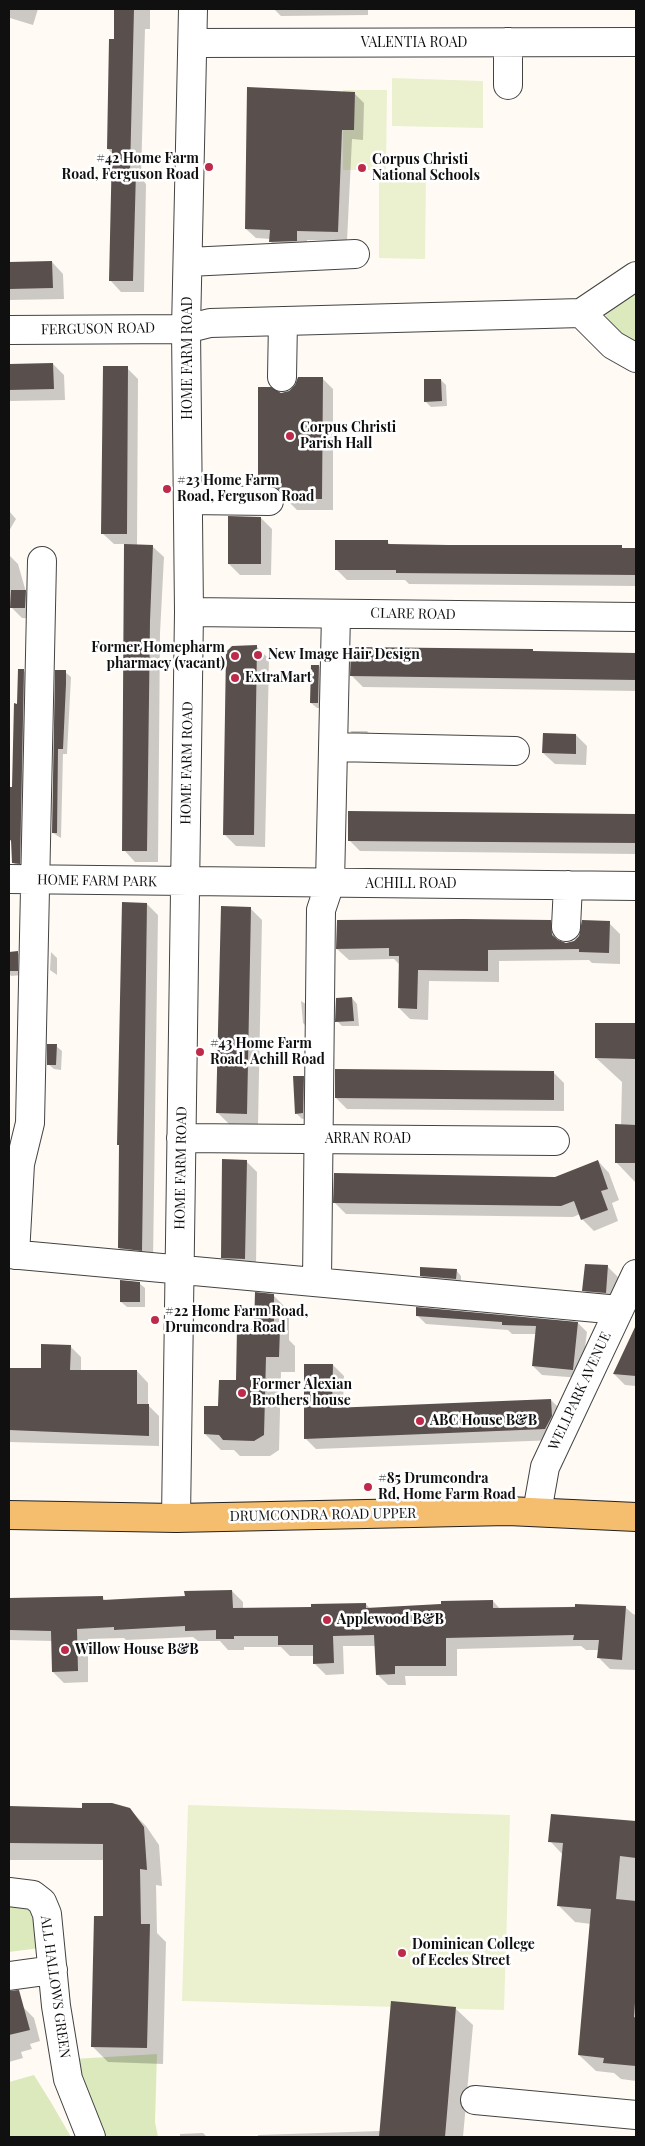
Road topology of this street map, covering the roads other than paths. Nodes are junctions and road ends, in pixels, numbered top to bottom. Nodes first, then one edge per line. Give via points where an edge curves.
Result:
1 (193, 9) edge
2 (508, 42) junction
3 (636, 42) edge
4 (193, 43) junction
5 (508, 85) dead end
6 (355, 254) dead end
7 (188, 262) junction
8 (636, 276) edge
9 (581, 313) junction
10 (283, 321) junction
11 (186, 329) junction
12 (9, 330) edge
13 (636, 358) edge
14 (282, 377) dead end
15 (188, 500) junction
16 (268, 502) dead end
17 (42, 561) dead end
18 (189, 612) junction
19 (336, 614) junction
20 (636, 617) edge
21 (334, 747) junction
22 (515, 751) dead end
23 (21, 879) edge
24 (185, 882) junction
25 (330, 883) junction
26 (568, 885) junction
27 (636, 886) edge
28 (566, 927) dead end
29 (181, 1138) junction
30 (319, 1139) junction
31 (555, 1140) dead end
32 (12, 1255) edge
33 (179, 1271) junction
34 (636, 1274) edge
35 (317, 1281) junction
36 (619, 1310) junction
37 (537, 1512) junction
38 (9, 1515) edge
39 (636, 1517) edge
40 (176, 1518) junction
41 (9, 1892) edge
42 (52, 1970) junction
43 (9, 1976) edge
44 (475, 2100) dead end
45 (636, 2115) edge
46 (91, 2137) edge

1 - 4 street, HOME FARM ROAD
2 - 3 street, VALENTIA ROAD
2 - 4 street, VALENTIA ROAD
2 - 5 street
4 - 7 street, HOME FARM ROAD
6 - 7 street
7 - 11 street, HOME FARM ROAD
8 - 9 street
9 - 10 street, FERGUSON ROAD
9 - 13 street via 613,345
10 - 11 street, FERGUSON ROAD via 210,323
10 - 14 street
11 - 12 street, FERGUSON ROAD
11 - 15 street, HOME FARM ROAD
15 - 16 street
15 - 18 street, HOME FARM ROAD
17 - 23 street
18 - 19 street, CLARE ROAD
18 - 24 street, HOME FARM ROAD
19 - 20 street, CLARE ROAD
19 - 21 street
21 - 22 street
21 - 25 street
23 - 24 street, HOME FARM PARK
23 - 32 street via 30,1123 20,1164
24 - 25 street, ACHILL ROAD
24 - 29 street, HOME FARM ROAD
25 - 26 street, ACHILL ROAD
25 - 30 street via 321,910
26 - 27 street, ACHILL ROAD
26 - 28 street
29 - 30 street, ARRAN ROAD
29 - 33 street, HOME FARM ROAD
30 - 31 street, ARRAN ROAD
30 - 35 street
32 - 33 street
33 - 35 street
33 - 40 street, HOME FARM ROAD
34 - 36 street, WELLPARK AVENUE
35 - 36 street
36 - 37 street, WELLPARK AVENUE via 545,1467
37 - 39 main road, DRUMCONDRA ROAD UPPER
37 - 40 main road, DRUMCONDRA ROAD UPPER
38 - 40 main road, DRUMCONDRA ROAD UPPER
41 - 42 street, ALL HALLOWS GREEN via 33,1895 42,1902 50,1929
42 - 43 street
42 - 46 street, ALL HALLOWS GREEN via 68,2079
44 - 45 street

